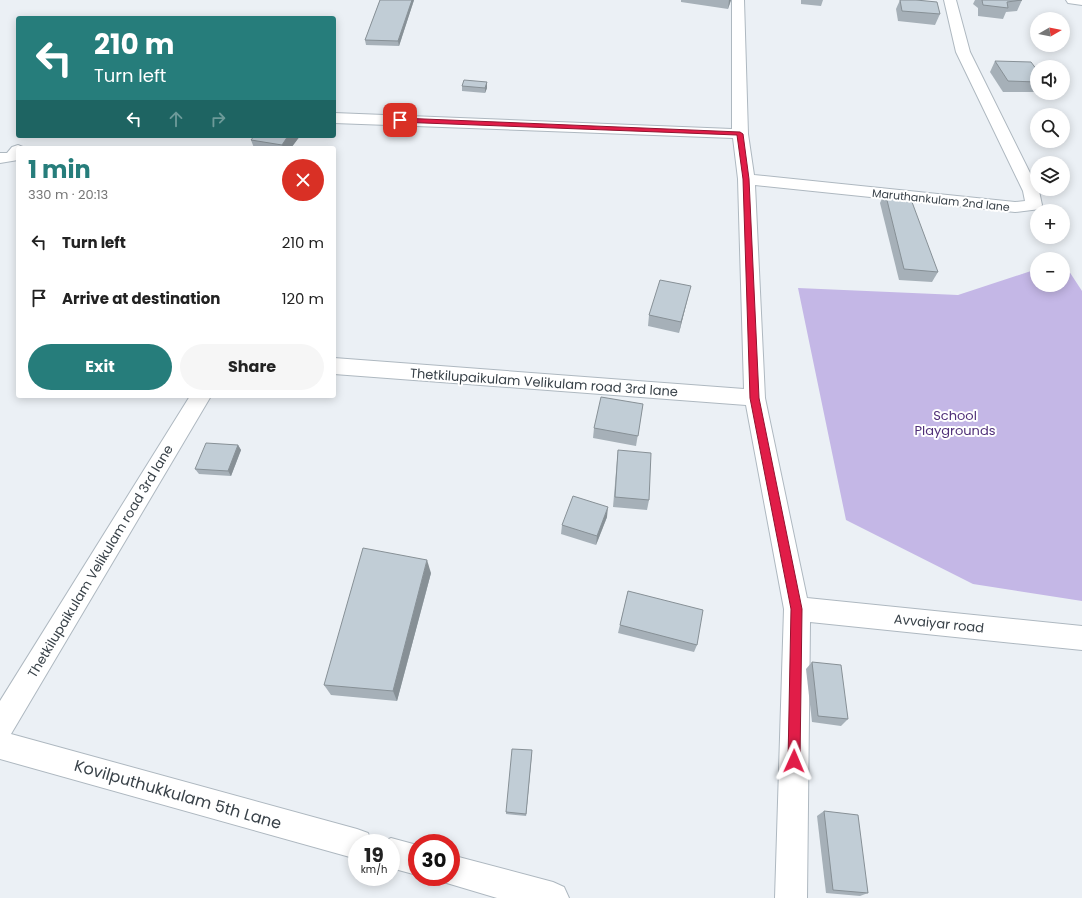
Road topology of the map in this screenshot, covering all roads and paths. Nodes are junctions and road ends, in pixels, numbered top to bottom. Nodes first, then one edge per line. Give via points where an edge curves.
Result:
1 (738, 0) edge
2 (950, 0) edge
3 (1072, 0) edge
4 (1082, 1) edge
5 (336, 118) edge
6 (740, 134) junction
7 (16, 152) edge
8 (0, 158) edge
9 (746, 179) junction
10 (336, 366) edge
11 (200, 398) edge
12 (755, 398) junction
13 (797, 609) junction
14 (1082, 638) edge
15 (0, 727) edge
16 (0, 745) edge
17 (348, 842) edge
18 (460, 872) edge
19 (553, 898) edge
20 (791, 898) edge

1 - 6 street
2 - 9 street, Maruthankulam 2nd lane via 963,52 1031,191 1034,205 1015,207
3 - 4 street
5 - 6 street
6 - 9 street
7 - 8 street via 12,157
9 - 12 street
10 - 12 street, Thetkilupaikulam Velikulam road 3rd lane
11 - 15 street, Thetkilupaikulam Velikulam road 3rd lane
12 - 13 street
13 - 14 street, Avvaiyar road
13 - 20 street
16 - 17 street, Kovilputhukkulam 5th Lane
18 - 19 street

